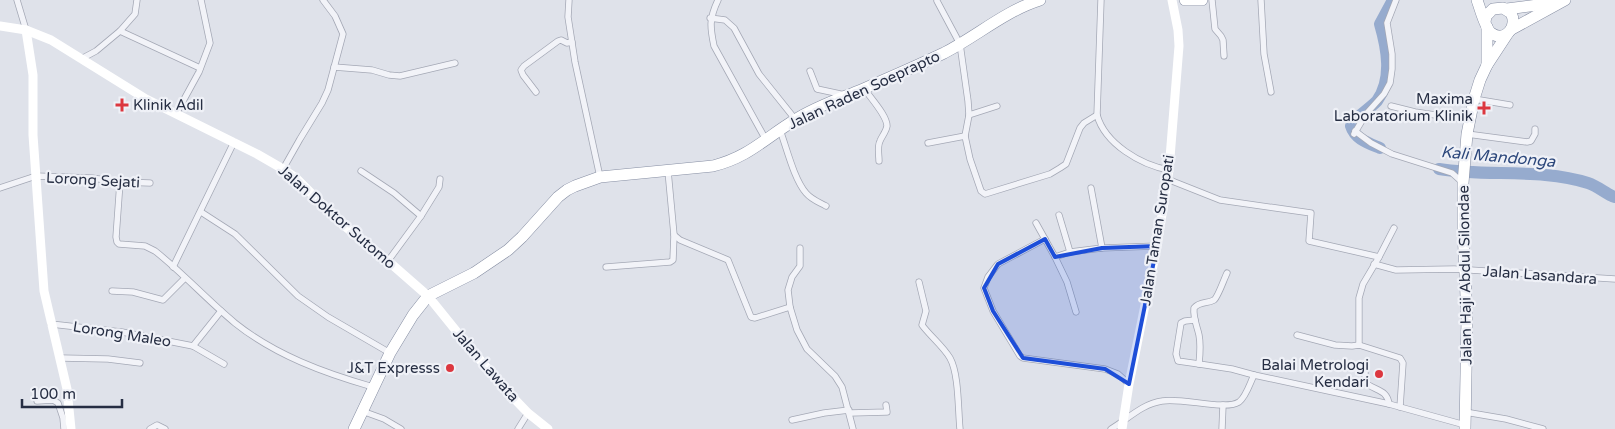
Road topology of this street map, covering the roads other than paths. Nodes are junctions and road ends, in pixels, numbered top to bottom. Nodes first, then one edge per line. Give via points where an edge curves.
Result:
1 (17, 0) edge
2 (137, 0) edge
3 (201, 0) edge
4 (324, 0) edge
5 (569, 0) edge
6 (718, 0) edge
7 (1040, 0) edge
8 (1101, 0) edge
9 (1172, 0) edge
10 (1185, 0) edge
11 (1202, 0) edge
12 (1212, 0) edge
13 (1261, 0) edge
14 (1396, 0) edge
15 (1476, 0) edge
16 (937, 1) dead end
17 (1562, 1) edge
18 (1502, 6) edge
19 (710, 18) junction
20 (1486, 25) junction
21 (0, 26) edge
22 (26, 30) junction
23 (120, 31) junction
24 (1510, 31) junction
25 (572, 42) junction
26 (960, 44) junction
27 (1224, 56) dead end
28 (81, 60) junction
29 (455, 63) dead end
30 (1487, 66) junction
31 (334, 67) junction
32 (200, 68) junction
33 (810, 71) dead end
34 (864, 88) junction
35 (536, 92) dead end
36 (1271, 92) dead end
37 (847, 96) junction
38 (1474, 99) junction
39 (1510, 105) dead end
40 (997, 106) dead end
41 (1391, 106) dead end
42 (176, 114) junction
43 (969, 115) junction
44 (1098, 115) junction
45 (795, 119) junction
46 (1470, 120) junction
47 (1535, 129) dead end
48 (780, 130) junction
49 (1467, 134) junction
50 (966, 136) junction
51 (766, 140) junction
52 (234, 142) junction
53 (928, 143) dead end
54 (880, 161) dead end
55 (283, 169) junction
56 (361, 171) dead end
57 (668, 171) junction
58 (1168, 175) junction
59 (36, 176) junction
60 (600, 177) junction
61 (440, 179) dead end
62 (1463, 181) junction
63 (120, 182) junction
64 (150, 183) dead end
65 (0, 188) edge
66 (1091, 188) dead end
67 (826, 206) dead end
68 (201, 212) junction
69 (1059, 215) dead end
70 (421, 216) junction
71 (1036, 223) dead end
72 (1394, 228) dead end
73 (674, 235) junction
74 (1045, 239) junction
75 (1157, 246) junction
76 (800, 248) dead end
77 (1102, 248) junction
78 (1070, 252) junction
79 (1056, 257) junction
80 (1379, 257) junction
81 (388, 261) junction
82 (1374, 264) junction
83 (173, 267) junction
84 (606, 267) dead end
85 (1464, 270) junction
86 (1227, 273) dead end
87 (185, 278) junction
88 (1615, 279) edge
89 (919, 282) dead end
90 (112, 291) dead end
91 (428, 296) junction
92 (790, 307) junction
93 (221, 311) junction
94 (1076, 312) dead end
95 (1195, 320) junction
96 (51, 324) junction
97 (1297, 335) dead end
98 (1359, 345) junction
99 (193, 346) junction
100 (390, 353) junction
101 (61, 358) junction
102 (140, 363) dead end
103 (224, 364) dead end
104 (1199, 364) junction
105 (1365, 370) dead end
106 (1254, 375) junction
107 (1129, 384) junction
108 (373, 387) junction
109 (37, 401) dead end
110 (1389, 404) junction
111 (886, 405) dead end
112 (1223, 405) junction
113 (1400, 407) junction
114 (362, 411) junction
115 (850, 412) junction
116 (1465, 412) junction
117 (528, 413) junction
118 (792, 420) dead end
119 (1122, 426) edge
120 (1465, 427) edge
121 (64, 429) edge
122 (71, 429) edge
123 (150, 429) edge
124 (165, 429) edge
125 (354, 429) edge
126 (401, 429) edge
127 (518, 429) edge
128 (548, 429) edge
129 (853, 429) edge
130 (960, 429) edge
131 (1111, 429) edge
132 (1222, 429) edge
133 (1543, 429) edge

1 - 22 street
2 - 23 street via 135,14
3 - 32 street via 210,43
4 - 31 street via 343,34
5 - 25 street
6 - 19 street
7 - 26 highway, Jalan Raden Soeprapto via 1008,13
8 - 44 street
9 - 58 street, Jalan Taman Suropati via 1179,46
10 - 11 highway
12 - 27 street via 1215,28 1223,40
13 - 36 street via 1264,54
14 - 62 street via 1387,23 1392,54 1390,83 1354,132 1392,154 1452,173
15 - 20 highway
16 - 26 street
17 - 18 highway
17 - 24 highway
18 - 20 highway via 1489,12
18 - 24 highway via 1514,18
19 - 45 street via 731,24 759,74
19 - 51 street via 714,46
20 - 24 highway via 1496,35
20 - 30 highway
21 - 22 street, Jalan Doktor Sutomo
22 - 28 street, Jalan Doktor Sutomo via 51,40
22 - 59 street via 33,75
23 - 28 street
23 - 32 street
24 - 30 highway
25 - 35 street via 558,41 521,70
25 - 60 street
26 - 34 highway, Jalan Raden Soeprapto
26 - 43 street
28 - 42 street, Jalan Doktor Sutomo
29 - 31 street via 400,76
30 - 38 highway, Jalan Haji Abdul Silondae
31 - 55 street via 322,103
32 - 42 street
33 - 37 street via 817,89
34 - 37 highway, Jalan Raden Soeprapto
34 - 54 street via 887,124 879,142
37 - 45 highway, Jalan Raden Soeprapto
38 - 39 street
38 - 46 highway, Jalan Haji Abdul Silondae
40 - 43 street
41 - 46 street
42 - 52 street, Jalan Doktor Sutomo
43 - 50 street
44 - 50 street via 1080,128 1066,164 1050,174 985,194 980,190
44 - 58 street via 1105,132 1130,154
45 - 48 highway, Jalan Raden Soeprapto
46 - 49 highway, Jalan Haji Abdul Silondae
47 - 49 street via 1531,142
48 - 51 highway, Jalan Raden Soeprapto
48 - 67 street via 805,192
49 - 62 highway, Jalan Haji Abdul Silondae
50 - 53 street
51 - 57 highway, Jalan Raden Soeprapto via 729,162
52 - 55 street, Jalan Doktor Sutomo
52 - 68 street
55 - 81 street, Jalan Doktor Sutomo
56 - 70 street
57 - 60 highway, Jalan Raden Soeprapto
57 - 73 street
58 - 75 street, Jalan Taman Suropati
58 - 80 street via 1220,200 1311,213 1309,241
59 - 63 street, Lorong Sejati
59 - 65 street
59 - 96 street via 44,291
60 - 91 highway, Jalan Raden Soeprapto via 567,190 508,250 482,268
61 - 70 street via 439,187
62 - 85 highway, Jalan Haji Abdul Silondae
63 - 64 street, Lorong Sejati
63 - 83 street via 117,242 145,246
66 - 77 street
68 - 83 street
68 - 100 street via 235,234 298,296
69 - 78 street
70 - 81 street
71 - 74 street
72 - 80 street
73 - 84 street via 674,254 670,262
73 - 92 street via 728,260 751,318
74 - 79 street
74 - 107 street via 998,264 988,277 984,288 993,312 1022,358 1105,368
75 - 77 street
75 - 107 street, Jalan Taman Suropati
76 - 92 street via 800,266 788,290
77 - 78 street
78 - 79 street
79 - 94 street
80 - 82 street
81 - 91 street, Jalan Doktor Sutomo
82 - 85 street, Jalan Lasandara via 1396,270
82 - 98 street via 1359,298
83 - 87 street
85 - 88 street, Jalan Lasandara
85 - 116 highway, Jalan Haji Abdul Silondae via 1467,319
86 - 95 street via 1216,298 1194,308
87 - 90 street via 163,300 133,292
87 - 93 street
89 - 130 street via 926,311 922,325 952,363
91 - 100 highway, Jalan Raden Soeprapto
91 - 117 street, Jalan Lawata
92 - 115 street via 801,340 838,380
93 - 99 street
93 - 108 street via 268,346 329,374
95 - 104 street
95 - 104 street via 1181,323 1176,354 1178,361
96 - 99 street, Lorong Maleo via 102,329
96 - 101 street
97 - 98 street via 1335,345
98 - 113 street via 1402,360
99 - 103 street, Lorong Maleo
100 - 108 highway, Jalan Raden Soeprapto
101 - 102 street
101 - 122 street
104 - 106 street
105 - 110 street via 1365,381 1386,395
106 - 110 street
106 - 112 street via 1238,403
107 - 119 street, Jalan Taman Suropati
108 - 114 highway, Jalan Raden Soeprapto
109 - 121 street via 53,400 58,403
110 - 113 street
111 - 115 street via 887,412
112 - 119 street via 1159,401 1139,409
112 - 132 street
113 - 120 street
114 - 125 highway, Jalan Raden Soeprapto
114 - 126 street
115 - 118 street via 824,413
115 - 129 street
116 - 120 highway, Jalan Haji Abdul Silondae
116 - 133 street
117 - 127 street
117 - 128 street, Jalan Lawata
119 - 131 street
123 - 124 street via 157,425

